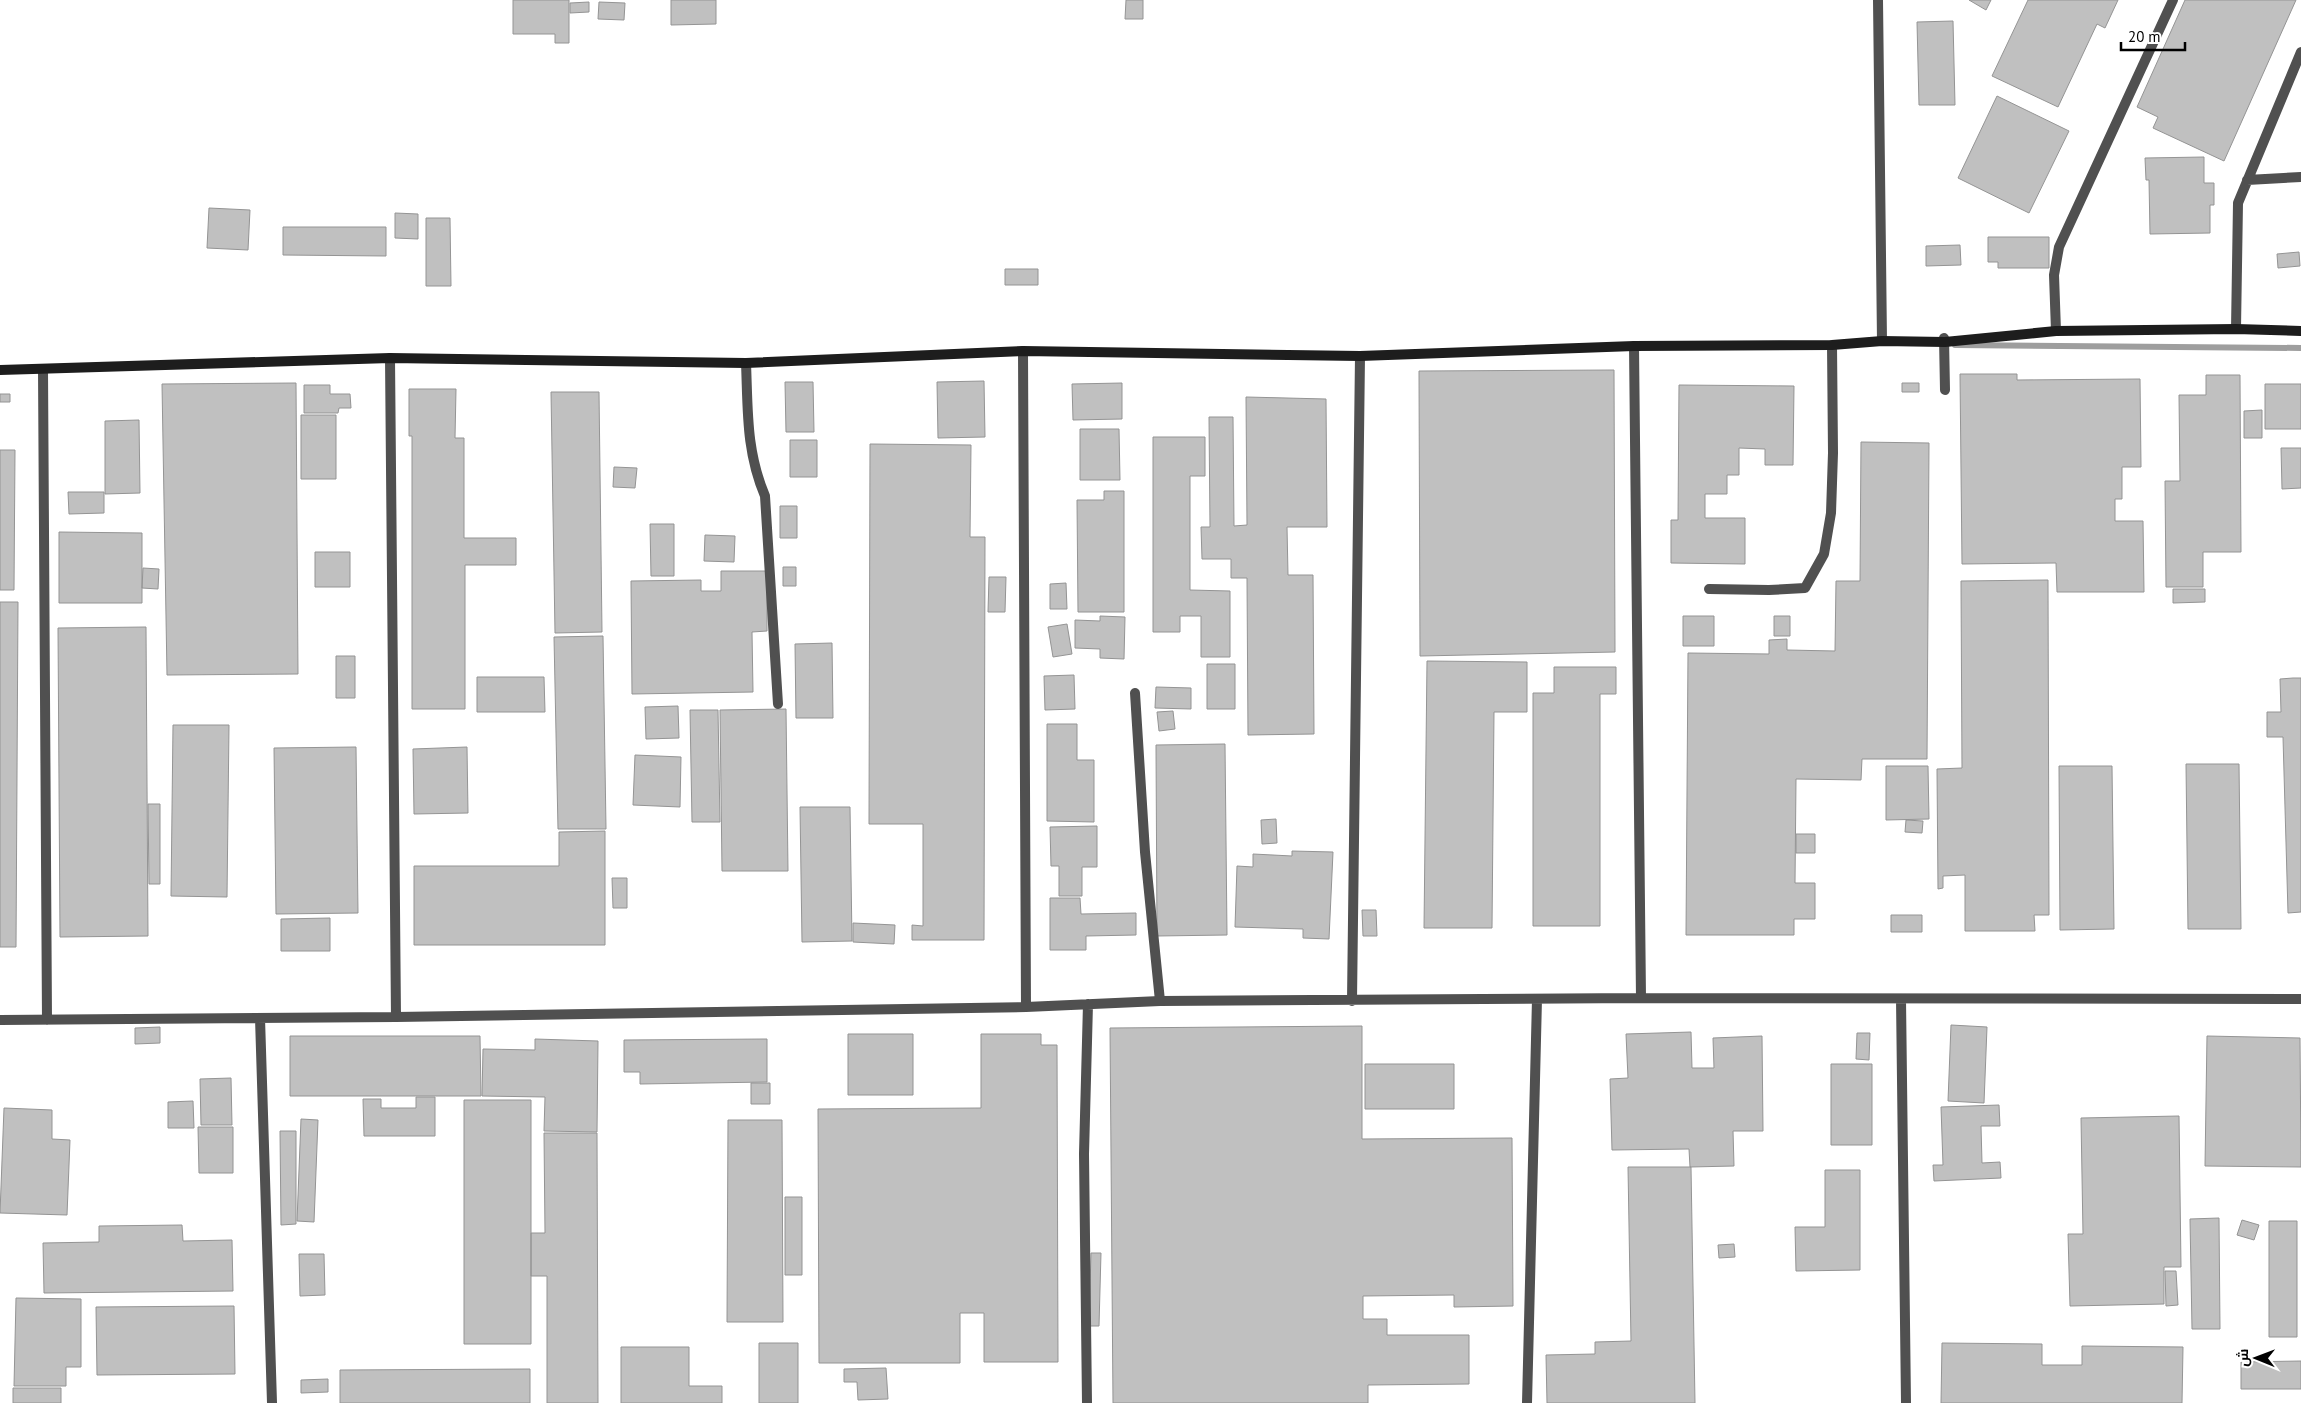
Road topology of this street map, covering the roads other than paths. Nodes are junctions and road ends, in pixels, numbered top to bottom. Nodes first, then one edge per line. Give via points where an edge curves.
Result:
1 (1878, 0) edge
2 (2173, 0) edge
3 (2301, 52) edge
4 (2301, 177) edge
5 (2247, 180) junction
6 (2236, 330) junction
7 (2056, 331) junction
8 (2301, 332) edge
9 (1945, 340) junction
10 (1882, 341) junction
11 (1832, 345) junction
12 (1634, 346) junction
13 (1023, 351) junction
14 (1360, 356) junction
15 (390, 358) junction
16 (746, 363) junction
17 (43, 369) junction
18 (0, 370) edge
19 (1945, 390) dead end
20 (1709, 589) dead end
21 (1135, 693) dead end
22 (778, 704) dead end
23 (1641, 998) junction
24 (1537, 999) junction
25 (1901, 999) junction
26 (2301, 999) edge
27 (1352, 1000) junction
28 (1160, 1001) junction
29 (1088, 1004) junction
30 (1026, 1007) junction
31 (396, 1017) junction
32 (260, 1018) junction
33 (0, 1020) edge
34 (47, 1020) junction
35 (272, 1403) edge
36 (1086, 1403) edge
37 (1527, 1403) edge
38 (1906, 1403) edge

1 - 10 lane
2 - 7 lane via 2059,246 2054,275
3 - 5 lane
4 - 5 lane
5 - 6 lane via 2238,202
6 - 7 street
6 - 8 street
7 - 9 street
9 - 10 street
9 - 19 lane
10 - 11 street
11 - 12 street
11 - 20 lane via 1831,513 1824,554 1805,588
12 - 14 street
12 - 23 lane
13 - 14 street
13 - 16 street
13 - 30 lane
14 - 27 lane
15 - 16 street
15 - 17 street
15 - 31 lane
16 - 22 lane via 749,446 765,496
17 - 18 street
17 - 34 lane
21 - 28 lane
23 - 24 lane
23 - 25 lane
24 - 27 lane
24 - 37 lane
25 - 26 lane
25 - 38 lane
27 - 28 lane
28 - 29 lane
29 - 30 lane
29 - 36 lane via 1084,1154
30 - 31 lane
31 - 32 lane
32 - 34 lane
32 - 35 lane
33 - 34 lane

